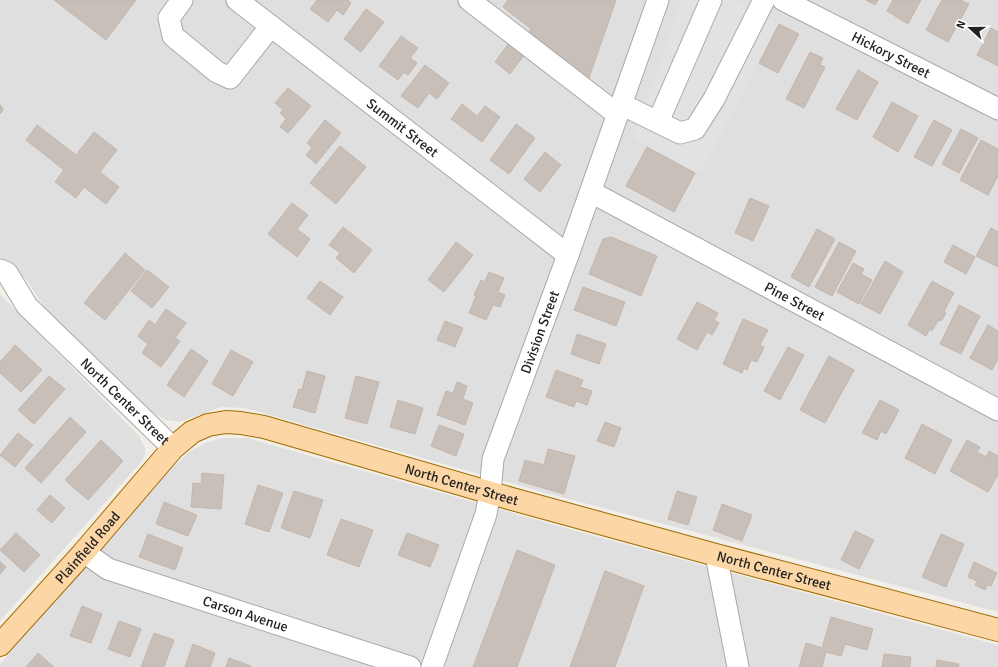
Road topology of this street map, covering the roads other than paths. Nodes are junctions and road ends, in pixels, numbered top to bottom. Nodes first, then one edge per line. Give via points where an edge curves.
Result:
1 (182, 0) edge
2 (237, 0) edge
3 (469, 0) edge
4 (658, 0) edge
5 (711, 0) edge
6 (764, 0) edge
7 (783, 0) edge
8 (271, 26) junction
9 (619, 109) junction
10 (998, 109) edge
11 (658, 122) junction
12 (590, 192) junction
13 (568, 255) junction
14 (4, 272) edge
15 (0, 292) edge
16 (998, 410) edge
17 (173, 448) junction
18 (490, 493) junction
19 (84, 552) junction
20 (716, 555) junction
21 (998, 630) edge
22 (0, 645) edge
23 (410, 667) edge
24 (432, 667) edge
25 (738, 667) edge

1 - 8 street via 168,18 173,36 217,72 230,78
2 - 8 street, Summit Street
3 - 9 street
4 - 9 street, Division Street
5 - 11 street
6 - 11 street via 714,99 695,129 680,133
7 - 10 street, Hickory Street
8 - 13 street, Summit Street
9 - 11 street
9 - 12 street, Division Street
12 - 13 street, Division Street
12 - 16 street, Pine Street
13 - 18 street, Division Street via 493,459
14 - 15 street
14 - 17 street, North Center Street via 27,306
17 - 18 main road, North Center Street via 192,432 208,425 241,423 264,427
17 - 19 main road, Plainfield Road
18 - 20 main road, North Center Street
18 - 24 street, Division Street via 486,514
19 - 22 main road, Plainfield Road
19 - 23 street, Carson Avenue via 108,569
20 - 21 main road, North Center Street
20 - 25 street

